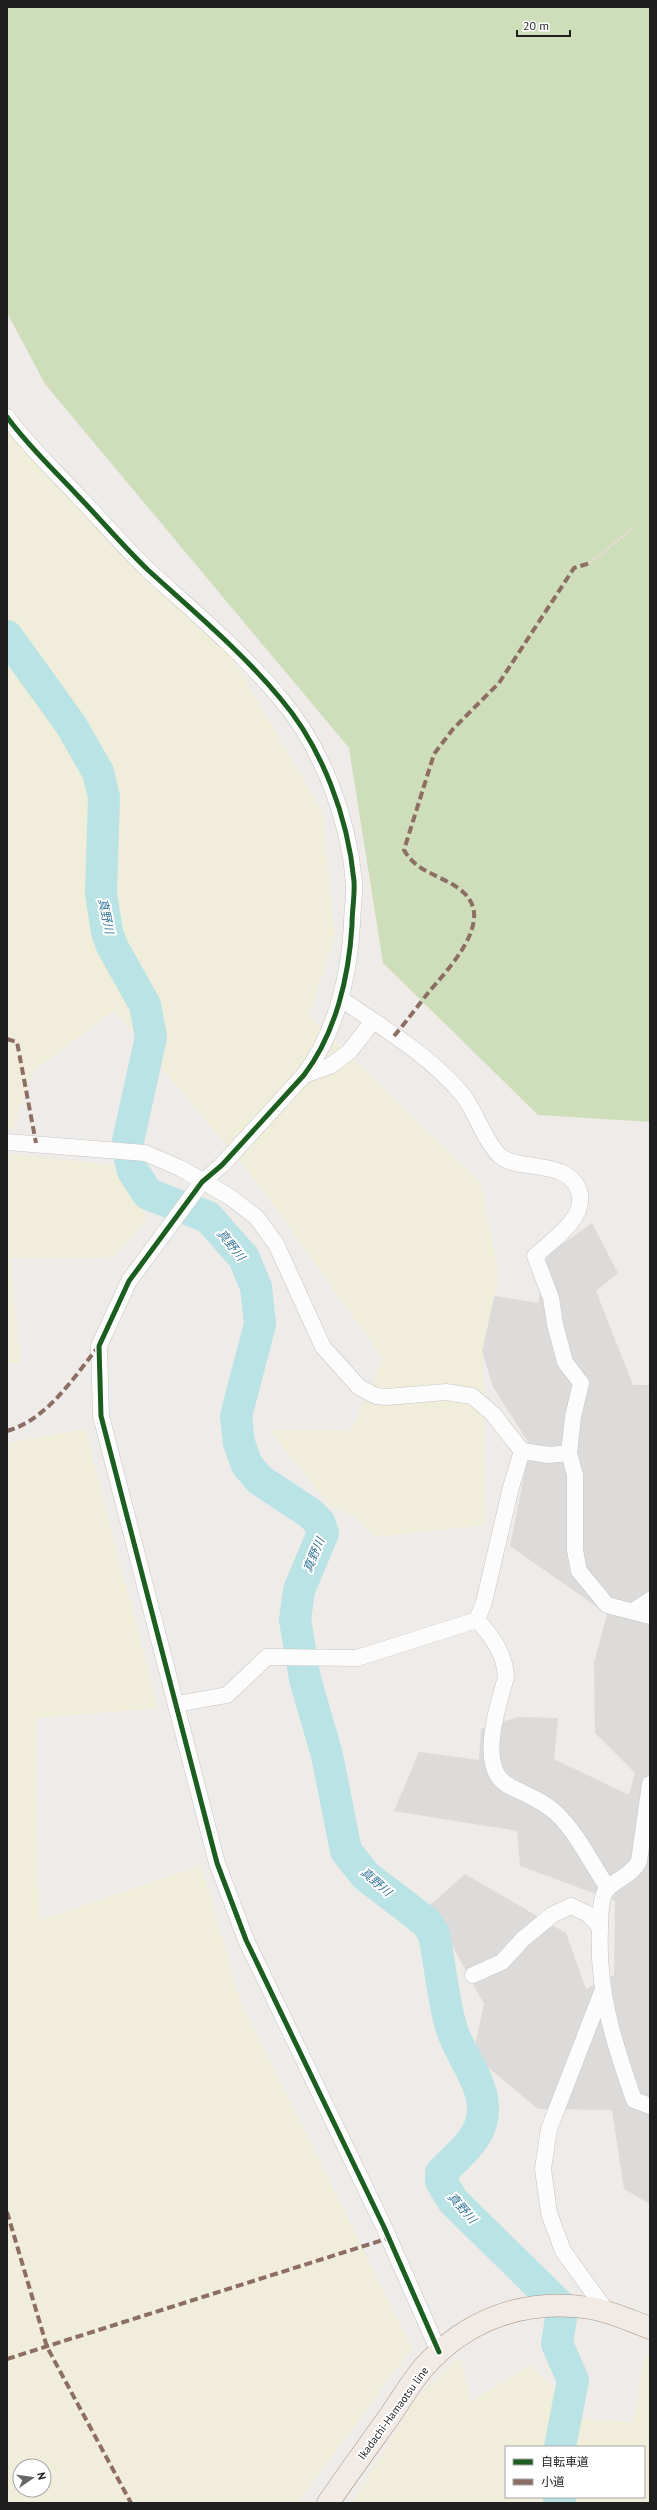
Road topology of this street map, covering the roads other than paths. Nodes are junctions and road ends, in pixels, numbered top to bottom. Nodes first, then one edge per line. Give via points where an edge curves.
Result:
1 (7, 418) edge
2 (340, 999) junction
3 (373, 1021) junction
4 (304, 1075) junction
5 (7, 1142) edge
6 (202, 1182) junction
7 (522, 1451) junction
8 (569, 1453) junction
9 (650, 1600) edge
10 (633, 1612) junction
11 (650, 1616) edge
12 (477, 1620) junction
13 (177, 1704) junction
14 (650, 1784) edge
15 (608, 1888) junction
16 (600, 1927) junction
17 (474, 1975) dead end
18 (602, 1992) junction
19 (650, 2106) edge
20 (598, 2310) junction
21 (650, 2328) edge
22 (439, 2352) junction
23 (328, 2503) edge

1 - 2 street via 145,567 233,648 281,698 309,738 334,793 347,837 354,882 350,947
2 - 3 street
2 - 4 street via 329,1029
3 - 4 street via 350,1052 330,1066
3 - 8 street via 404,1040 462,1094 500,1156 514,1163 537,1165 564,1174 574,1182 580,1195 580,1207 572,1221 535,1256 551,1298 565,1362 581,1383 573,1417
4 - 6 street via 222,1165
5 - 6 street via 145,1154 180,1168
6 - 7 street via 243,1205 264,1226 283,1258 323,1347 359,1387 367,1392 387,1397 446,1392 472,1396 493,1414
6 - 13 street via 129,1281 99,1346 101,1416
7 - 8 street via 549,1455
7 - 12 street via 484,1602
8 - 10 street via 575,1474 575,1550 579,1571 607,1605
9 - 10 street
10 - 11 street
12 - 13 street via 357,1658 267,1658 227,1695
12 - 15 street via 500,1652 506,1668 491,1737 498,1776 506,1784 545,1803 556,1813 573,1832
13 - 22 street via 217,1863 246,1940 384,2227
14 - 15 street via 640,1861 633,1871
15 - 16 street via 603,1899
16 - 17 street via 588,1914 571,1906 546,1920 523,1939 502,1962
16 - 18 street via 599,1973
18 - 19 street via 634,2100
18 - 20 street via 550,2130 543,2169 549,2213 563,2251
20 - 21 main road, Ikadachi-Hamaotsu line
20 - 22 main road, Ikadachi-Hamaotsu line via 561,2306 525,2308 477,2324
22 - 23 main road, Ikadachi-Hamaotsu line via 423,2368

